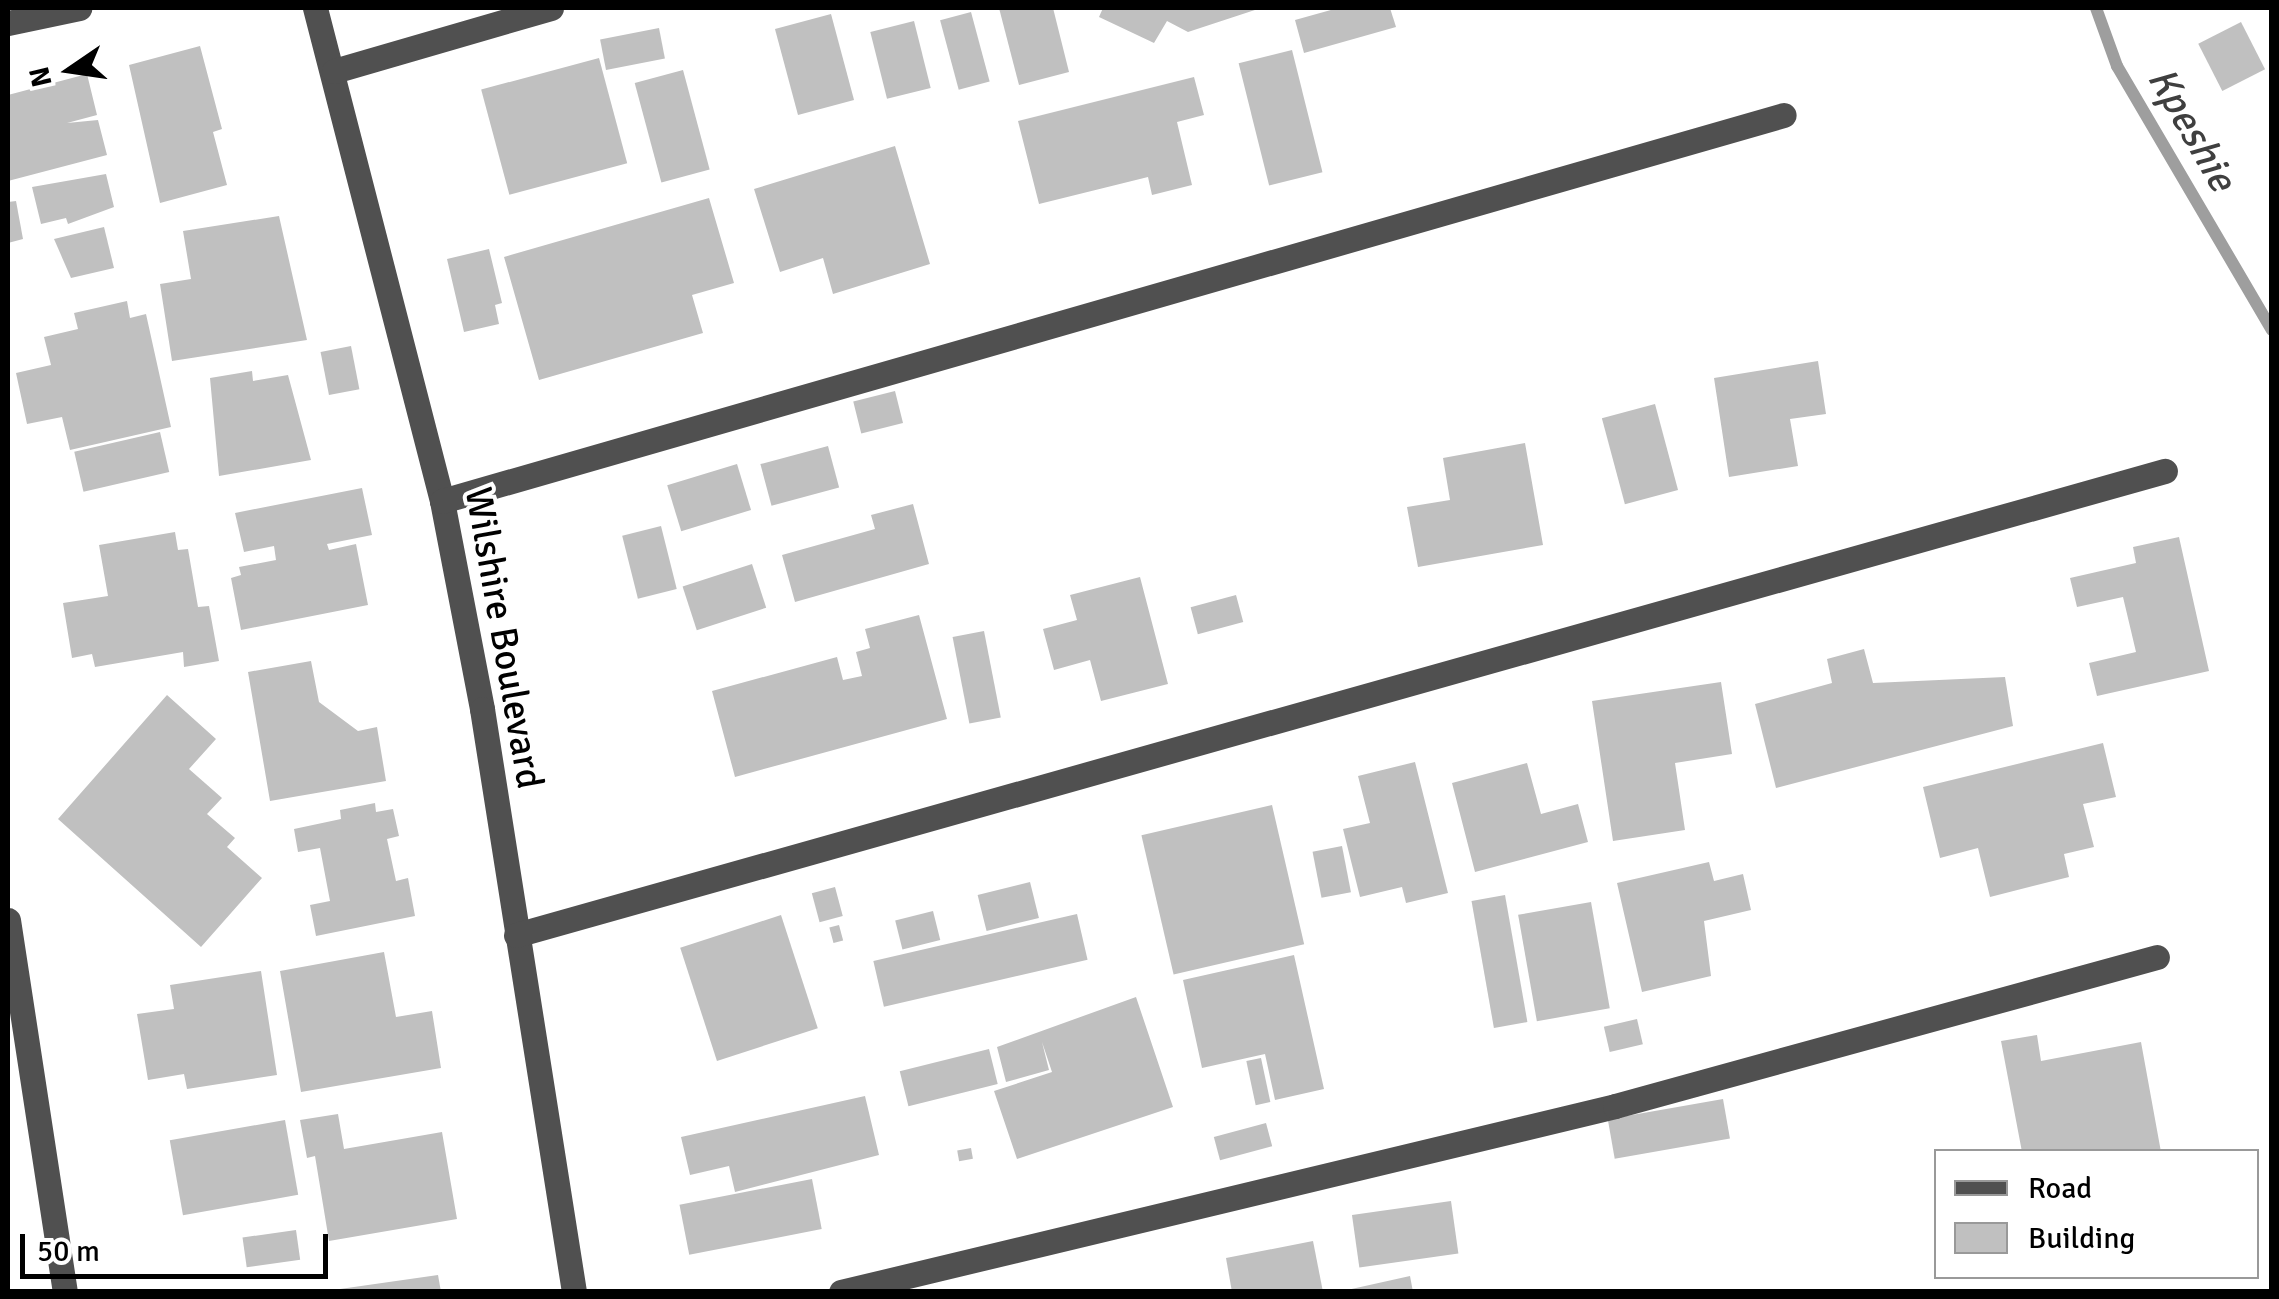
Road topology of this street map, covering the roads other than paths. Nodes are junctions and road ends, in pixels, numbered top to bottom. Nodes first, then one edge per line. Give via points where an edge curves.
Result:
1 (79, 8) edge
2 (316, 8) edge
3 (551, 8) edge
4 (8, 23) edge
5 (334, 71) junction
6 (1784, 115) dead end
7 (2166, 471) dead end
8 (442, 501) junction
9 (8, 920) edge
10 (516, 934) junction
11 (2158, 957) dead end
12 (66, 1292) edge
13 (574, 1292) edge
14 (841, 1292) edge

1 - 4 street
2 - 5 street, Wilshire Boulevard
3 - 5 street
5 - 8 street, Wilshire Boulevard
6 - 8 street
7 - 10 street
8 - 10 street, Wilshire Boulevard
9 - 12 street
10 - 13 street, Wilshire Boulevard
11 - 14 street via 1615,1106

